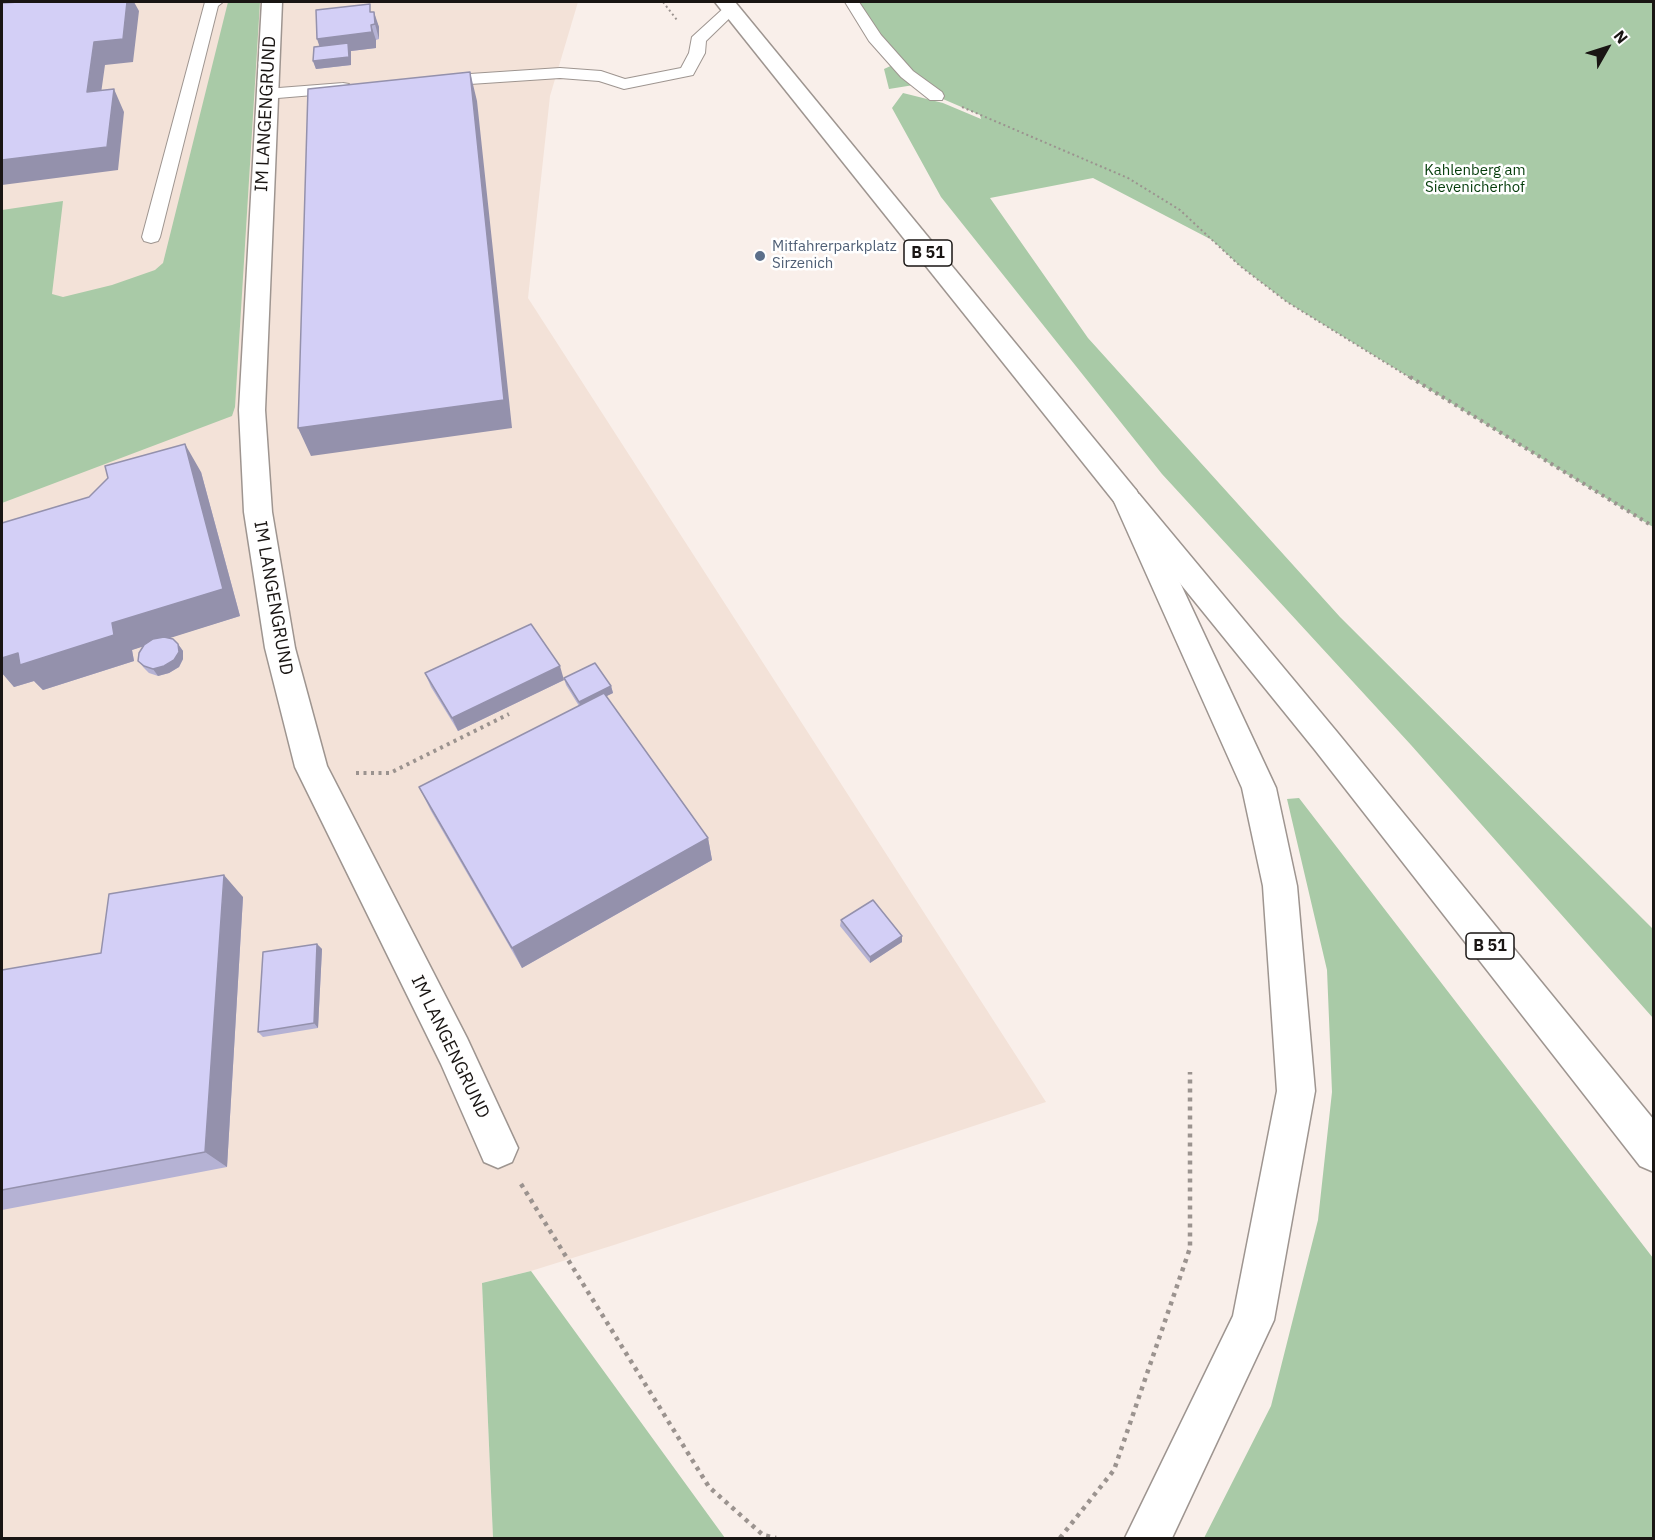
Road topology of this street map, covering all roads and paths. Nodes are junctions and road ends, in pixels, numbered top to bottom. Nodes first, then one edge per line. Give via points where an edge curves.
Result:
1 (215, 2) edge
2 (272, 2) edge
3 (852, 2) edge
4 (728, 5) edge
5 (419, 83) edge
6 (360, 87) edge
7 (266, 94) junction
8 (936, 96) joint
9 (152, 237) dead end
10 (1126, 497) junction
11 (1653, 527) edge
12 (509, 714) edge
13 (311, 767) junction
14 (1190, 1072) dead end
15 (498, 1148) joint
16 (1653, 1152) edge
17 (776, 1539) edge
18 (1060, 1539) edge
19 (1148, 1539) edge

1 - 9 lane via 211,4
2 - 7 main road, IM LANGENGRUND
3 - 8 lane via 875,38 907,74
4 - 5 lane via 698,40 697,53 687,72 624,84 601,76 560,73
4 - 10 main road, B 51
6 - 7 lane
7 - 13 main road, IM LANGENGRUND via 252,410 258,512 280,648
8 - 11 path via 1128,178 1180,210 1240,266 1287,302
10 - 16 main road, B 51 via 1319,732
10 - 19 main road via 1259,788 1280,886 1296,1091 1253,1320
12 - 13 path via 390,773 343,773
13 - 15 main road, IM LANGENGRUND via 454,1051
14 - 18 path via 1190,1248 1114,1470
15 - 17 path via 709,1487 764,1535

